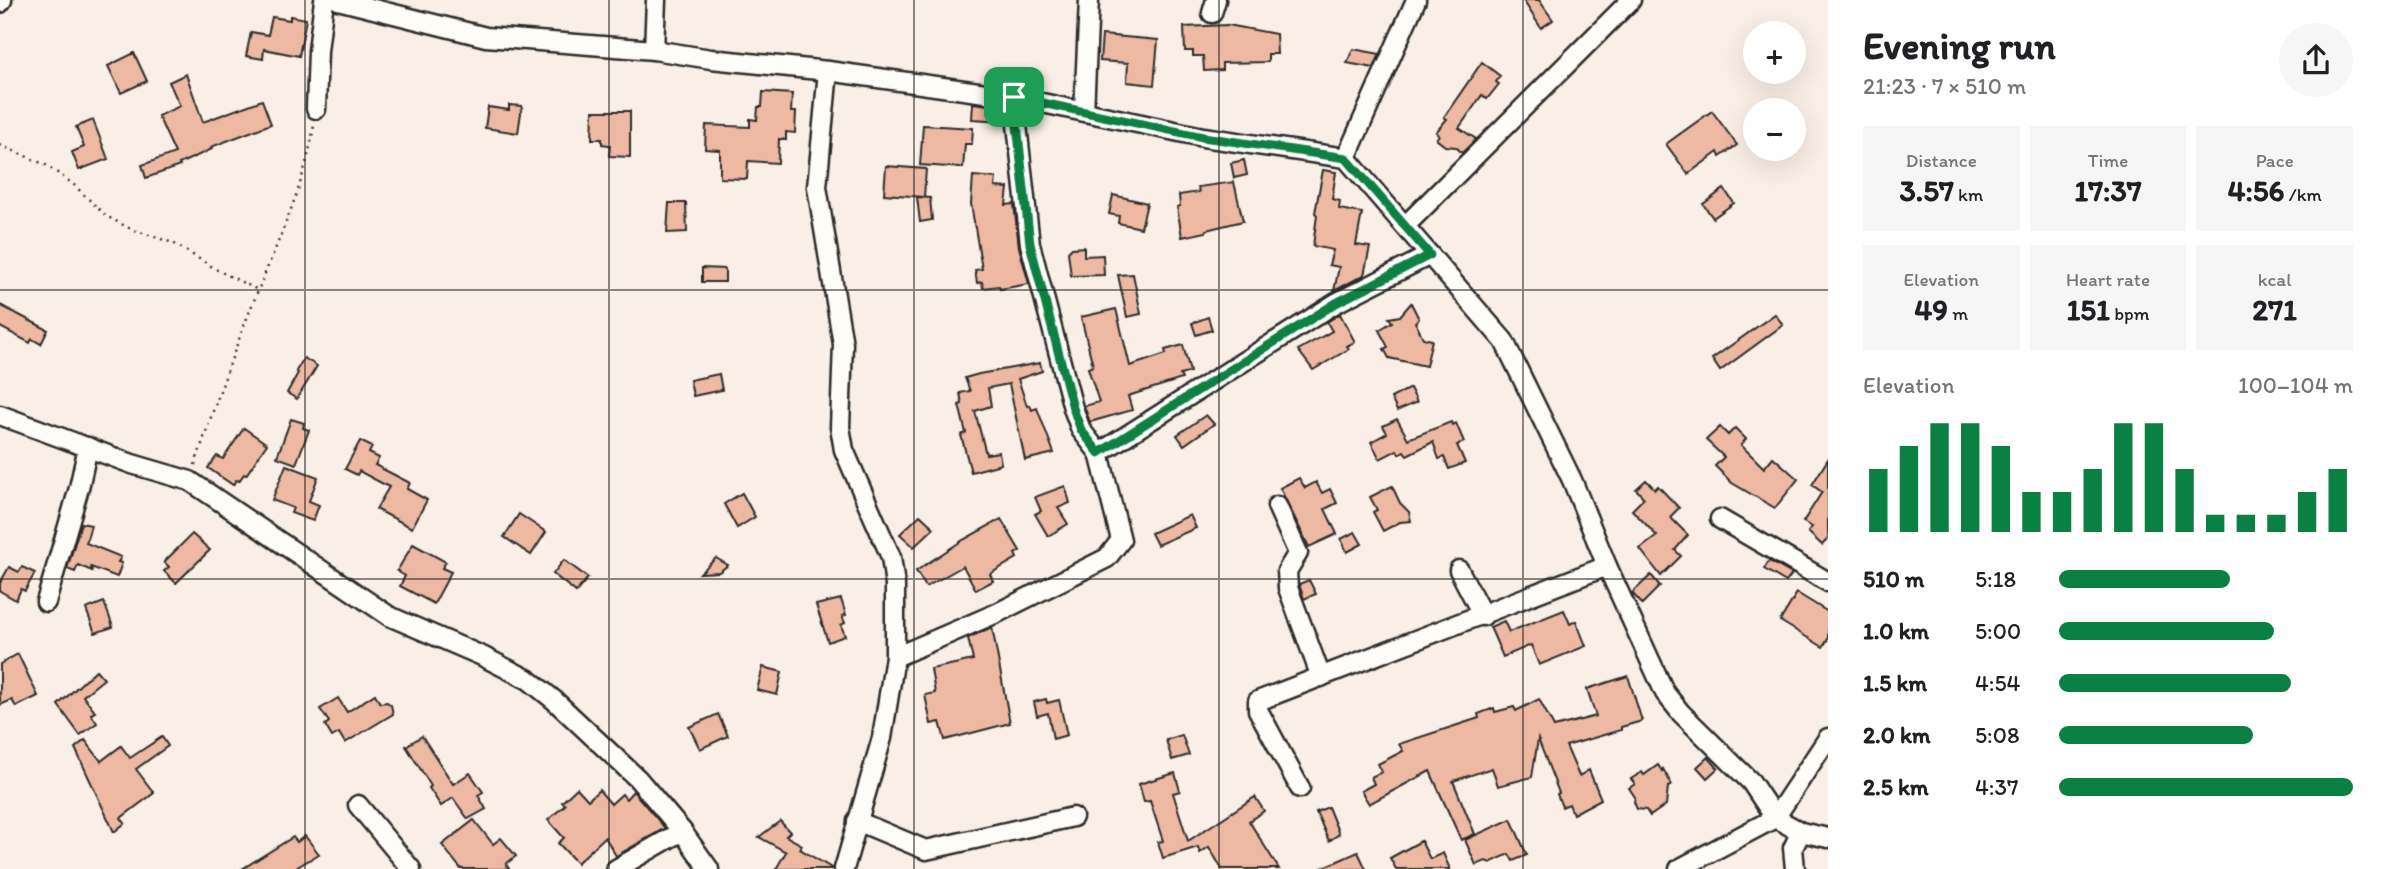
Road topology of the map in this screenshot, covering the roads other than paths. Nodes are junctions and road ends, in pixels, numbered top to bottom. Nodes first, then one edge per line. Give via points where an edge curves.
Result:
1 (324, 0) edge
2 (338, 0) edge
3 (656, 0) edge
4 (1089, 0) edge
5 (1416, 0) edge
6 (1631, 0) edge
7 (654, 50) junction
8 (828, 71) junction
9 (1014, 97) junction
10 (316, 109) road end
11 (1084, 112) junction
12 (1346, 158) junction
13 (1406, 225) junction
14 (1430, 255) junction
15 (0, 415) edge
16 (88, 447) junction
17 (1099, 453) junction
18 (1277, 506) dead end
19 (1720, 519) dead end
20 (1607, 566) junction
21 (1459, 570) dead end
22 (1828, 582) edge
23 (46, 602) dead end
24 (1483, 616) junction
25 (895, 656) junction
26 (1321, 677) junction
27 (1828, 738) edge
28 (1300, 788) dead end
29 (358, 805) dead end
30 (1073, 817) dead end
31 (1775, 818) junction
32 (857, 821) junction
33 (682, 831) junction
34 (1801, 832) junction
35 (1828, 838) edge
36 (411, 869) edge
37 (617, 869) edge
38 (709, 869) edge
39 (844, 869) edge
40 (1679, 869) edge
41 (1796, 869) edge

1 - 10 street
2 - 7 street via 486,37
3 - 7 street
4 - 11 street
5 - 12 street
6 - 13 street
7 - 8 street
8 - 9 street
8 - 25 street via 817,187 843,344 840,427 844,450 891,557
9 - 11 street
9 - 17 street via 1030,244 1073,408 1081,430
11 - 12 street via 1203,137
12 - 13 street
13 - 14 street
14 - 17 street via 1336,303
14 - 20 street via 1504,341 1572,480
15 - 16 street
16 - 23 street
16 - 33 street via 190,481 388,616 529,680 638,779
17 - 25 street via 1121,540 1107,558 997,613
18 - 26 street via 1298,553 1287,571 1288,588
19 - 22 street
20 - 24 street
20 - 31 street via 1665,693 1751,782
21 - 24 street
24 - 26 street
25 - 32 street via 882,738
26 - 28 street via 1256,705
27 - 31 street
29 - 36 street
30 - 32 street via 926,850
31 - 34 street
31 - 40 street
32 - 39 street
33 - 37 street
33 - 38 street
34 - 35 street
34 - 41 street via 1793,848

